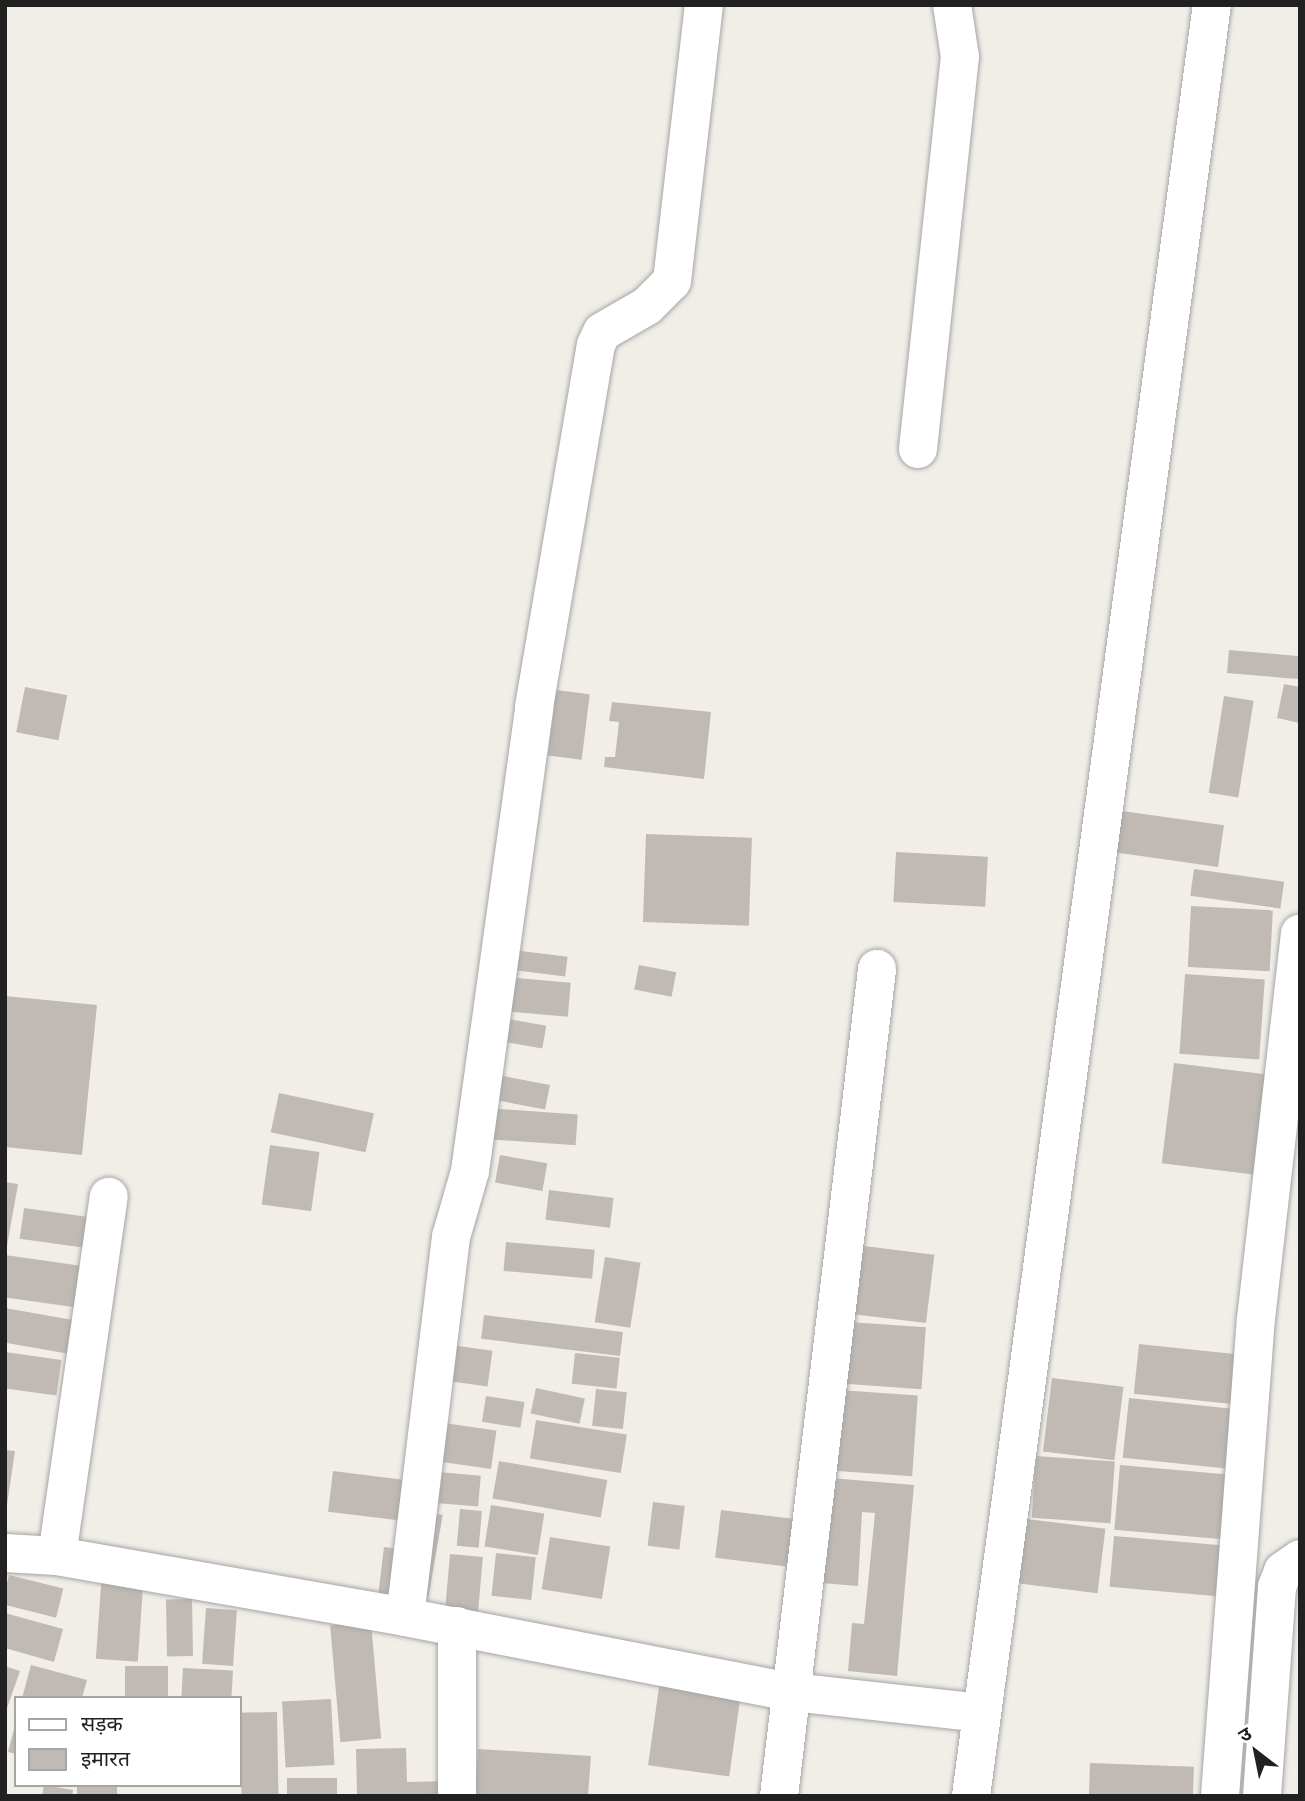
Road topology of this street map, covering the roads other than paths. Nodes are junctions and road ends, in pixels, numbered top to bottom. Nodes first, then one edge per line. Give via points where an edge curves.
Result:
1 (704, 5) edge
2 (952, 5) edge
3 (1212, 5) edge
4 (918, 449) dead end
5 (1300, 934) edge
6 (877, 969) dead end
7 (109, 1198) dead end
8 (5, 1553) edge
9 (57, 1556) junction
10 (1300, 1559) edge
11 (405, 1617) junction
12 (457, 1626) junction
13 (792, 1692) junction
14 (982, 1713) junction
15 (457, 1796) edge
16 (779, 1796) edge
17 (971, 1796) edge
18 (1220, 1796) edge
19 (1262, 1796) edge

1 - 11 street via 672,281 647,306 602,332 596,345 534,707 470,1171 451,1237
2 - 4 street via 960,57
3 - 14 street
5 - 18 street via 1256,1319
6 - 13 street
7 - 9 street
8 - 9 street
9 - 11 street
10 - 19 street via 1283,1571 1277,1587
11 - 12 street
12 - 13 street
12 - 15 street
13 - 14 street
13 - 16 street
14 - 17 street

